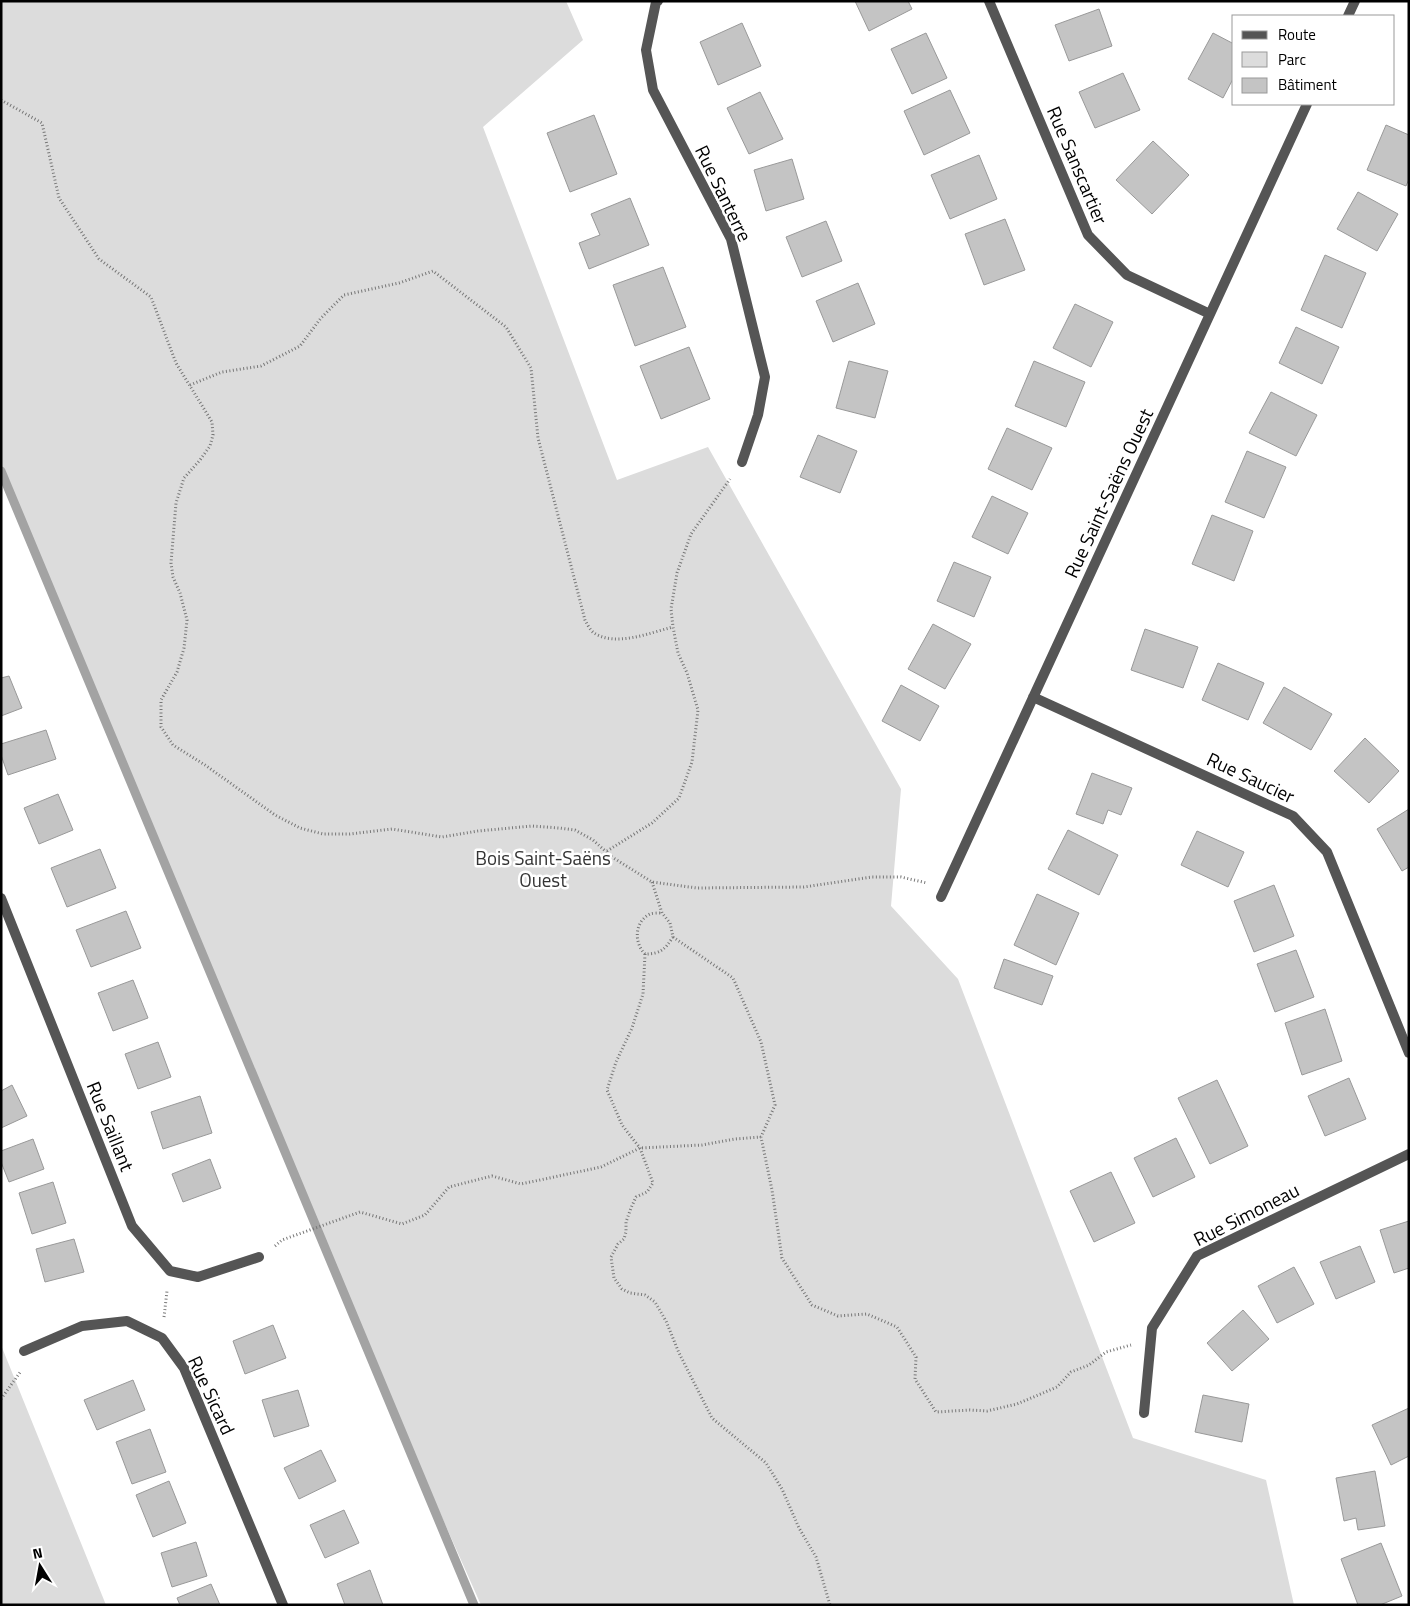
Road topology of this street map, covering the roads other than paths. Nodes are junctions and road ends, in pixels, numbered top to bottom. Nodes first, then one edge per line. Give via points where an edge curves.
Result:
1 (658, 1) edge
2 (989, 1) edge
3 (1354, 1) edge
4 (1348, 15) edge
5 (1307, 105) edge
6 (1210, 314) junction
7 (742, 462) road end
8 (1033, 697) junction
9 (943, 893) road end
10 (1, 898) edge
11 (1409, 1052) edge
12 (1409, 1154) edge
13 (259, 1257) road end
14 (24, 1351) road end
15 (1144, 1413) dead end
16 (283, 1605) edge

1 - 7 street, Rue Santerre via 646,50 653,90 731,239 765,377 758,415
2 - 6 street, Rue Sanscartier via 1088,235 1127,275
3 - 4 street
5 - 6 street, Rue Saint-Saëns Ouest
6 - 8 street, Rue Saint-Saëns Ouest
8 - 9 street, Rue Saint-Saëns Ouest
8 - 11 street, Rue Saucier via 1293,816 1327,852
10 - 13 street, Rue Saillant via 132,1226 170,1271 198,1277
12 - 15 street, Rue Simoneau via 1197,1256 1152,1328
14 - 16 street, Rue Sicard via 82,1326 127,1320 162,1338 184,1368

